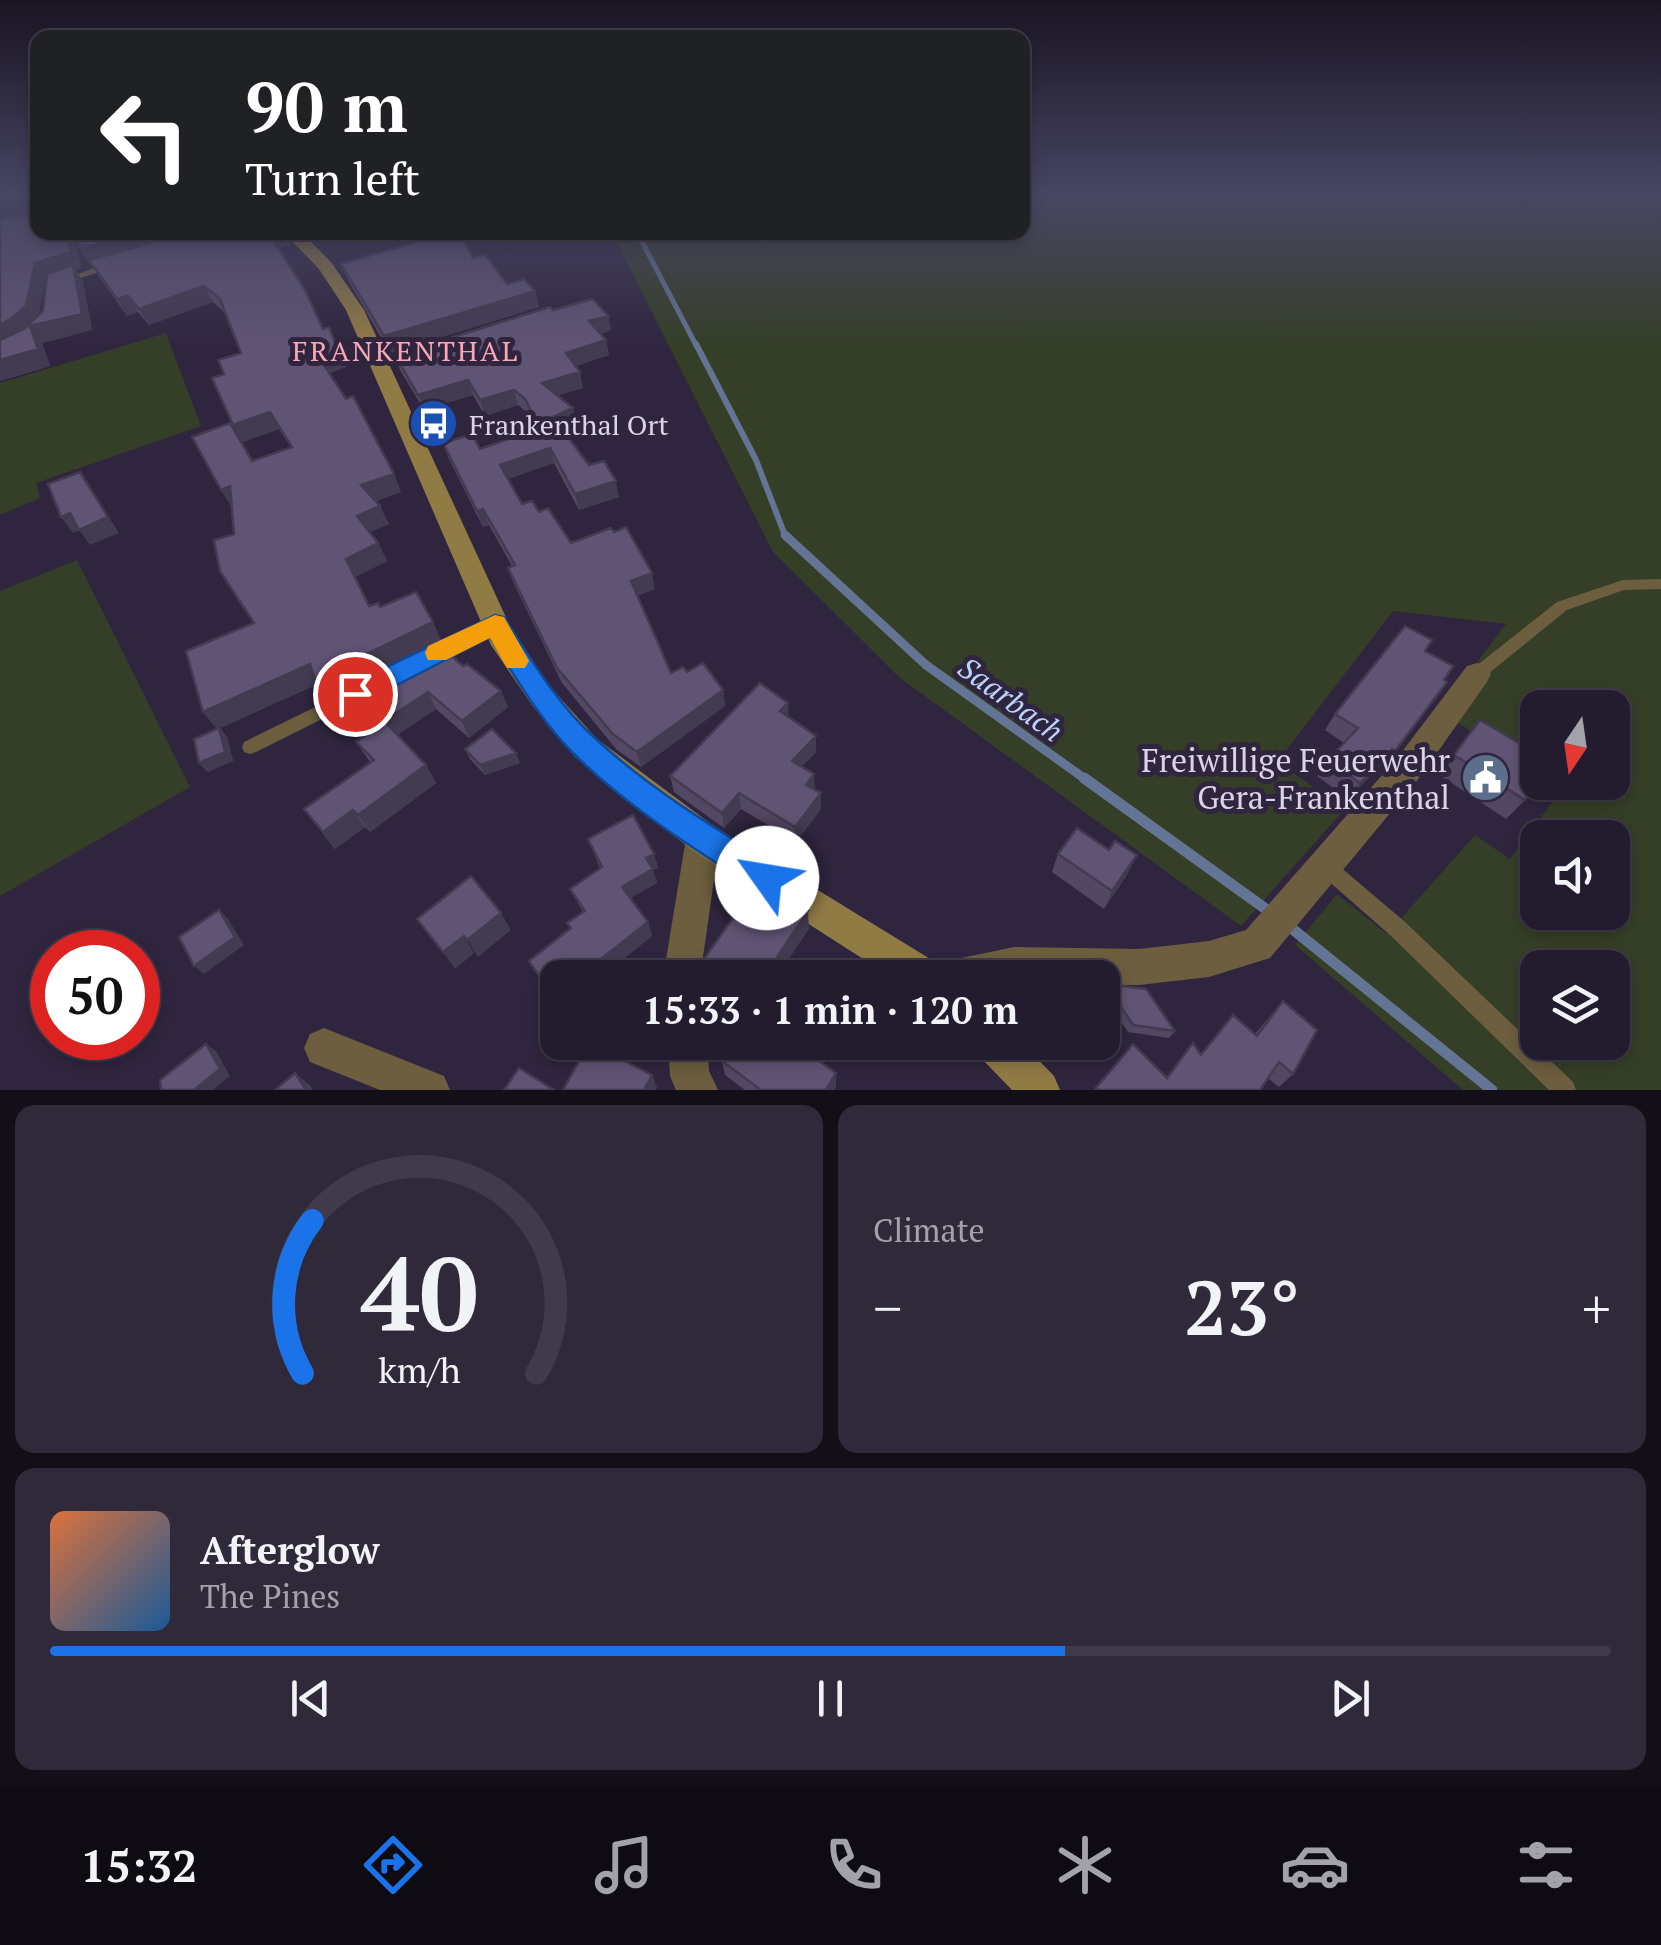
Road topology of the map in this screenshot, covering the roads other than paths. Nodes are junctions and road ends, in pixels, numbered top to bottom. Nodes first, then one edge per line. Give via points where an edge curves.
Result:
1 (305, 247) edge
2 (129, 260) edge
3 (49, 285) edge
4 (1661, 584) edge
5 (495, 624) junction
6 (407, 668) edge
7 (1478, 674) joint
8 (372, 686) edge
9 (250, 747) dead end
10 (703, 838) junction
11 (1316, 875) junction
12 (684, 960) edge
13 (898, 960) edge
14 (1120, 967) edge
15 (324, 1048) dead end
16 (1011, 1060) edge
17 (430, 1090) edge
18 (1040, 1090) edge
19 (1565, 1090) edge

1 - 5 main road via 389,363
2 - 3 lane
4 - 7 lane via 1624,586 1562,606
5 - 6 lane
5 - 10 main road via 542,697 586,748
7 - 11 street
8 - 9 lane
10 - 12 street
10 - 13 main road
11 - 14 street via 1258,945 1209,959
11 - 19 lane via 1396,928
15 - 17 street
16 - 18 main road

